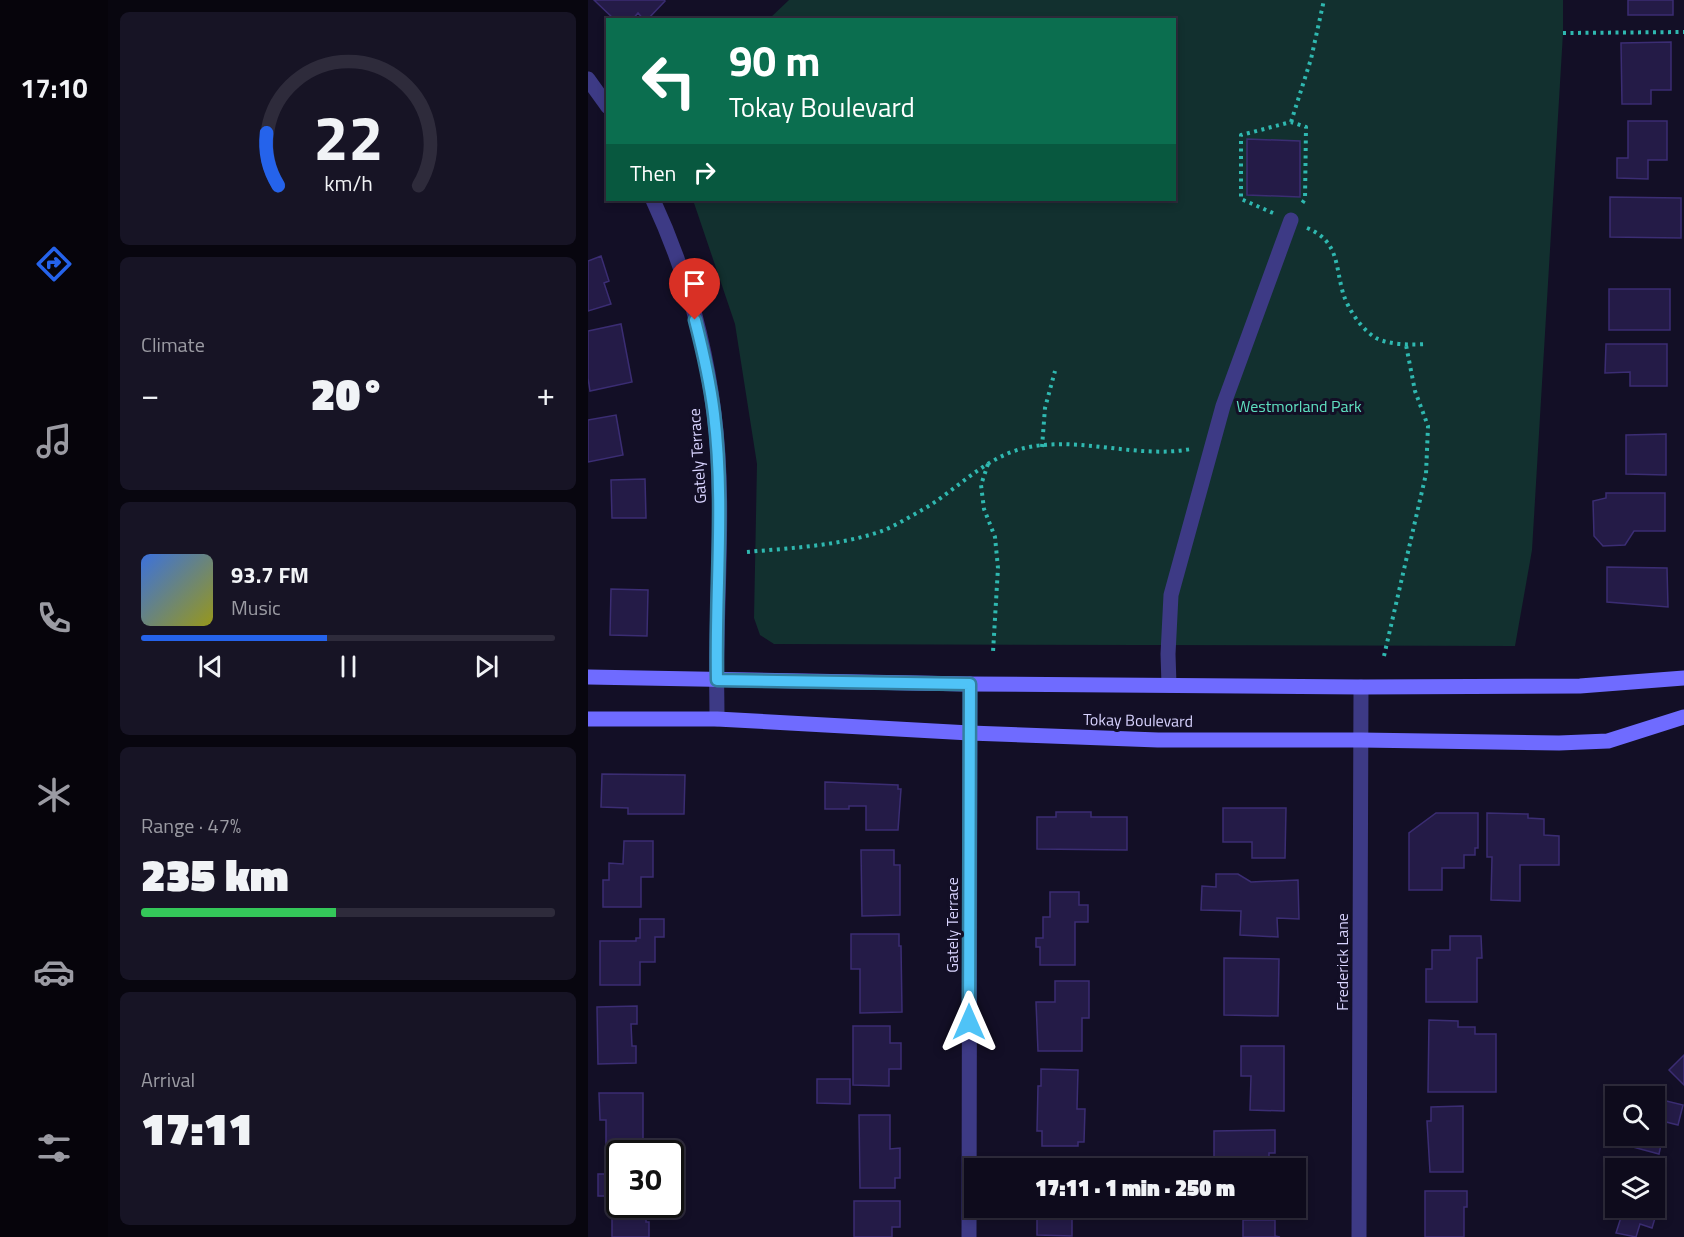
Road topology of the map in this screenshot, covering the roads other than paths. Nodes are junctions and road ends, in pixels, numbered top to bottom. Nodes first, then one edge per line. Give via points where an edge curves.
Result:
1 (588, 79) edge
2 (606, 104) edge
3 (653, 201) edge
4 (1292, 220) road end
5 (588, 677) edge
6 (1684, 678) edge
7 (717, 680) junction
8 (970, 684) junction
9 (1169, 685) junction
10 (1361, 687) junction
11 (1684, 717) edge
12 (588, 718) edge
13 (717, 718) junction
14 (970, 733) junction
15 (1361, 740) junction
16 (969, 1237) edge
17 (1359, 1237) edge

1 - 2 street
3 - 7 street, Gately Terrace via 690,299 714,415 720,541
4 - 9 street via 1223,406 1171,595
5 - 7 street, Tokay Boulevard
6 - 10 street, Tokay Boulevard via 1580,686
7 - 8 street, Tokay Boulevard
7 - 13 street, Gately Terrace
8 - 9 street, Tokay Boulevard
8 - 14 street, Gately Terrace
9 - 10 street, Tokay Boulevard
10 - 15 street, Frederick Lane
11 - 15 street, Tokay Boulevard via 1608,741
12 - 13 street, Tokay Boulevard
13 - 14 street, Tokay Boulevard
14 - 15 street, Tokay Boulevard via 1158,740
14 - 16 street, Gately Terrace
15 - 17 street, Frederick Lane

